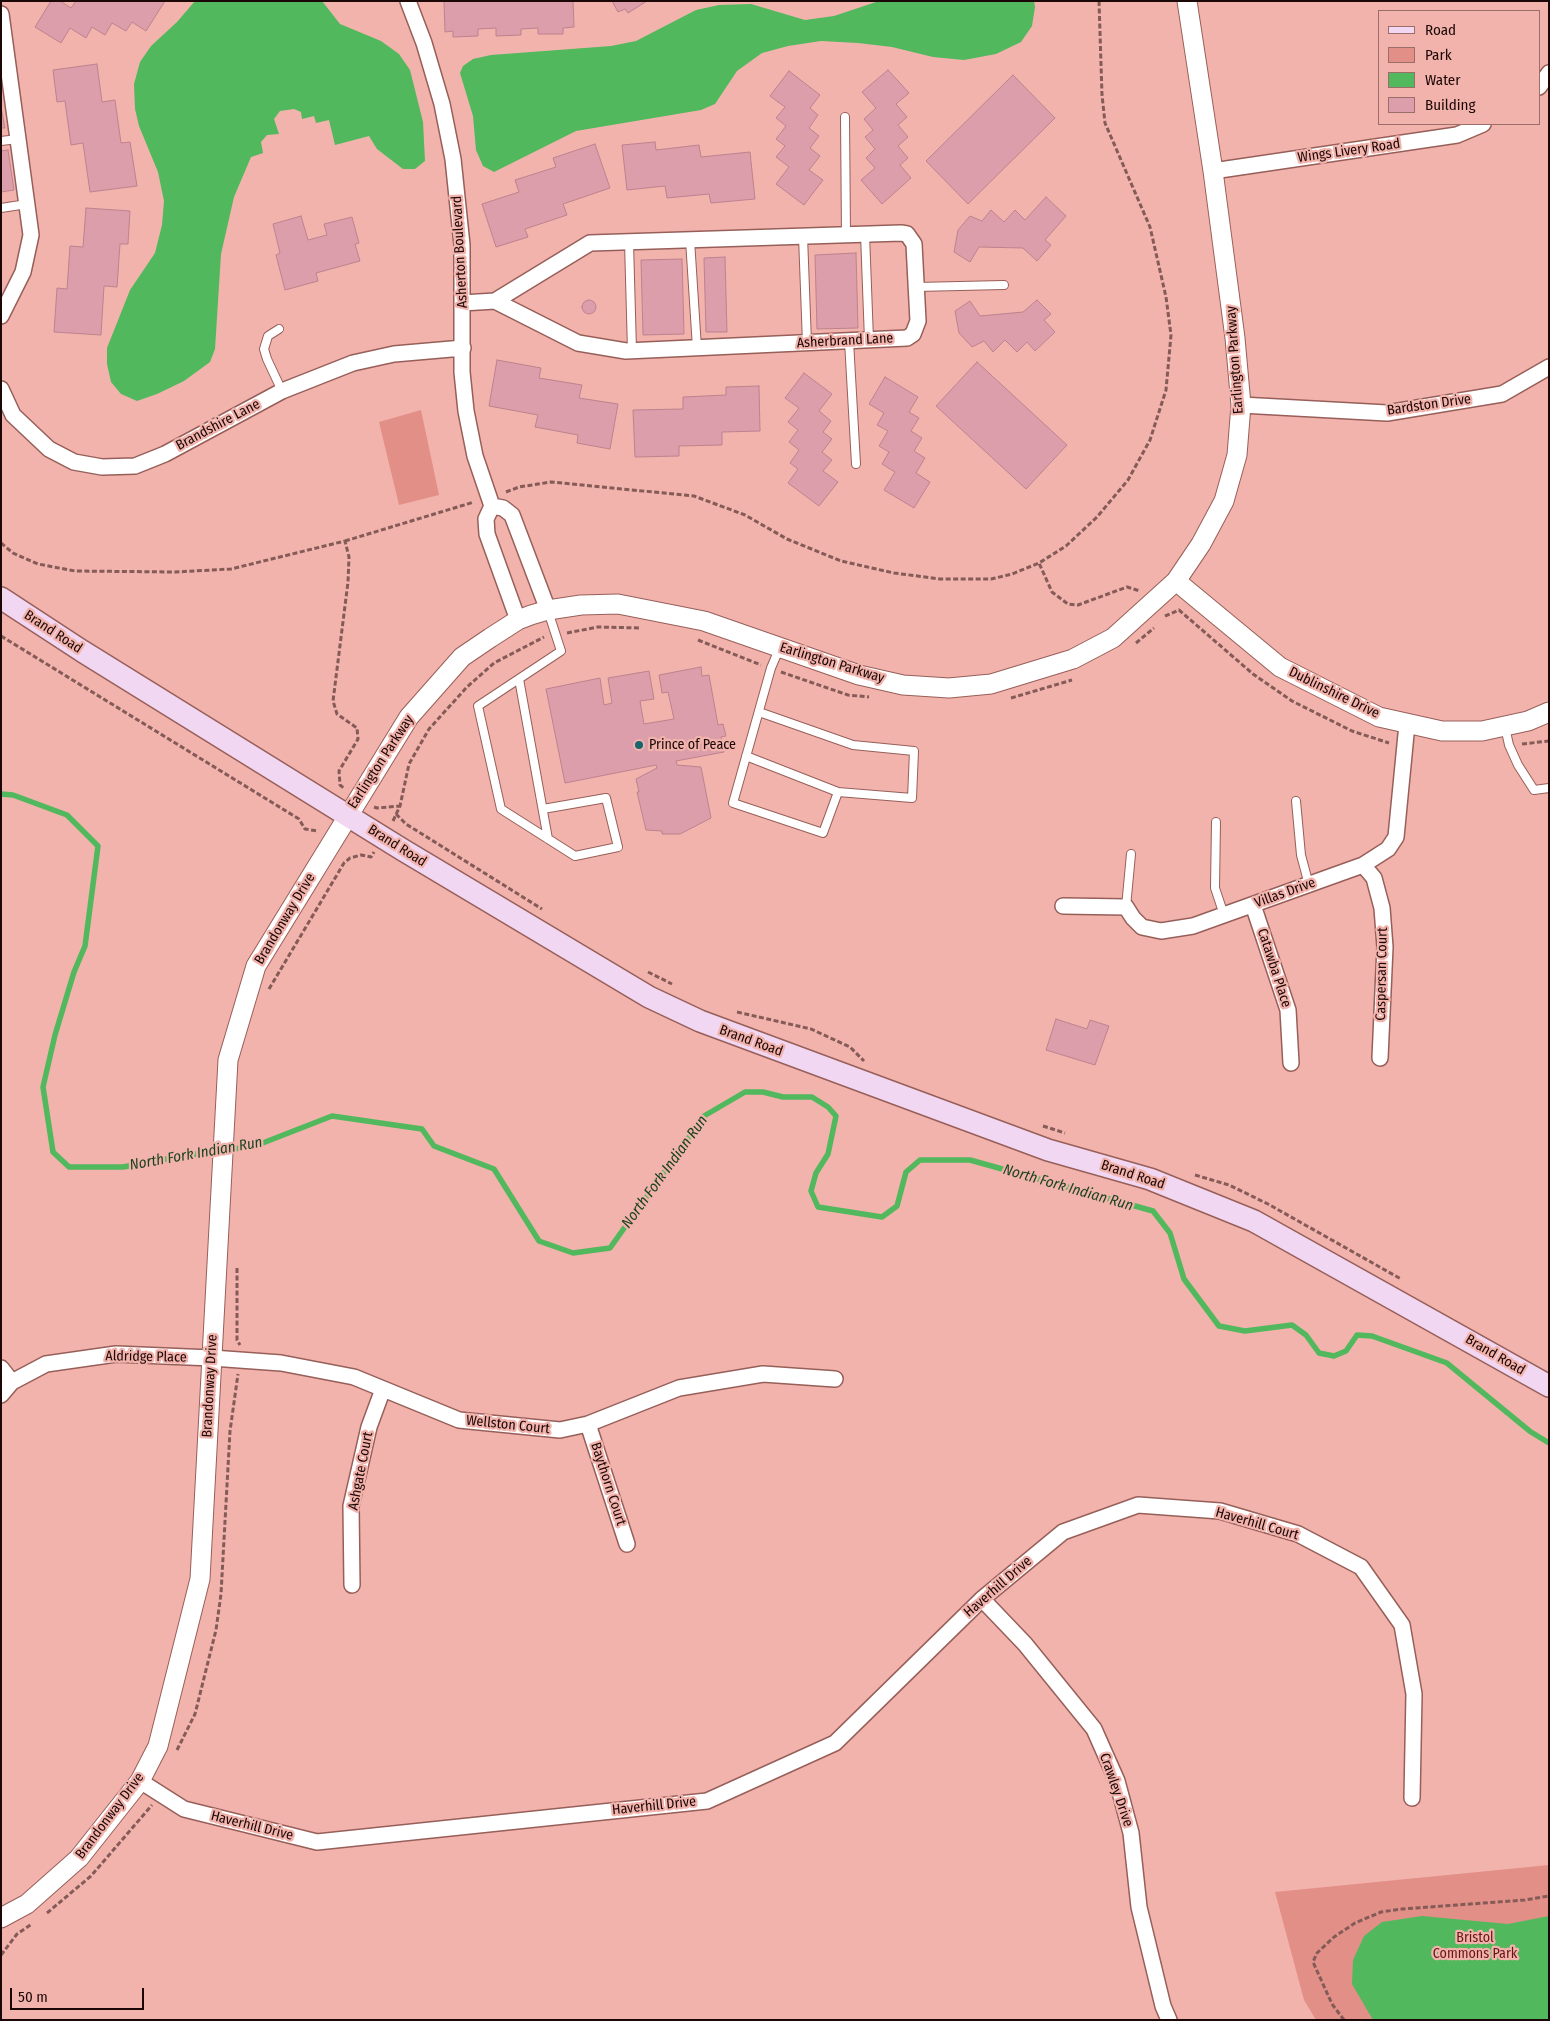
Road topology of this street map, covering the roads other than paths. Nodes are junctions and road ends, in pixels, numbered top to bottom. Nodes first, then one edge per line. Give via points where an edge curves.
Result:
1 (408, 1) edge
2 (1187, 1) edge
3 (1, 14) edge
4 (2, 30) edge
5 (1549, 73) edge
6 (1540, 86) edge
7 (845, 117) dead end
8 (1481, 125) edge
9 (18, 139) junction
10 (1, 142) edge
11 (1214, 171) junction
12 (26, 204) junction
13 (1, 208) edge
14 (865, 234) junction
15 (846, 235) junction
16 (804, 236) junction
17 (690, 240) junction
18 (629, 242) junction
19 (1004, 285) dead end
20 (916, 287) junction
21 (495, 301) junction
22 (462, 303) junction
23 (1, 316) edge
24 (279, 329) dead end
25 (869, 340) junction
26 (849, 341) junction
27 (807, 343) junction
28 (463, 348) junction
29 (696, 348) junction
30 (632, 351) junction
31 (1549, 367) edge
32 (1, 389) edge
33 (282, 391) junction
34 (1241, 405) junction
35 (856, 464) dead end
36 (490, 502) junction
37 (1176, 581) junction
38 (1, 598) edge
39 (548, 610) junction
40 (518, 620) junction
41 (780, 647) junction
42 (519, 679) junction
43 (759, 712) junction
44 (1549, 712) edge
45 (1407, 724) junction
46 (1505, 726) junction
47 (746, 756) junction
48 (1549, 788) edge
49 (838, 792) junction
50 (1296, 801) dead end
51 (543, 809) junction
52 (348, 815) junction
53 (1216, 822) dead end
54 (548, 839) junction
55 (1131, 854) dead end
56 (1363, 865) junction
57 (1309, 885) junction
58 (1253, 905) junction
59 (1063, 906) dead end
60 (1126, 906) junction
61 (1224, 915) junction
62 (1380, 1058) dead end
63 (1291, 1063) dead end
64 (212, 1358) junction
65 (1, 1368) edge
66 (835, 1379) dead end
67 (12, 1382) junction
68 (1549, 1386) edge
69 (383, 1389) junction
70 (1, 1396) edge
71 (588, 1424) junction
72 (1084, 1525) joint
73 (627, 1544) dead end
74 (352, 1585) dead end
75 (982, 1599) junction
76 (140, 1781) junction
77 (1412, 1798) dead end
78 (1, 1918) edge
79 (1169, 2020) edge

1 - 22 street, Asherton Boulevard via 442,104 453,159 462,245
2 - 11 street, Earlington Parkway
3 - 4 street
4 - 9 street
5 - 6 street
7 - 15 lane
8 - 11 street, Wings Livery Road via 1457,135
9 - 10 lane
9 - 12 street
11 - 34 street, Earlington Parkway
12 - 13 lane
12 - 23 street via 31,235 23,272
14 - 15 street, Asherbrand Lane
14 - 20 street, Asherbrand Lane via 901,233 912,239
14 - 25 lane
15 - 16 street, Asherbrand Lane
16 - 17 street, Asherbrand Lane
16 - 27 lane
17 - 18 street, Asherbrand Lane
17 - 29 lane
18 - 21 street, Asherbrand Lane via 590,243
18 - 30 lane
19 - 20 lane
20 - 25 street, Asherbrand Lane via 918,321 913,334 907,338
21 - 22 street, Asherbrand Lane
21 - 30 street, Asherbrand Lane via 578,343
22 - 28 street, Asherton Boulevard
24 - 33 lane via 268,336 264,349
25 - 26 street, Asherbrand Lane
26 - 27 street, Asherbrand Lane
26 - 35 lane
27 - 29 street, Asherbrand Lane
28 - 33 street, Brandshire Lane via 394,354 352,363
28 - 36 street, Asherton Boulevard via 466,411
29 - 30 street, Asherbrand Lane
31 - 34 street, Bardston Drive via 1502,394 1387,413
32 - 33 street, Brandshire Lane via 13,415 49,449 74,462 102,468 134,466 165,454
34 - 37 street, Earlington Parkway via 1237,455 1224,502
36 - 39 street via 512,516
36 - 40 street, Asherton Boulevard via 487,534
37 - 41 street, Earlington Parkway via 1158,610 1113,638 1073,659 990,684 948,688 903,684 859,675
37 - 45 street, Dublinshire Drive via 1280,667 1379,717
38 - 52 main road, Brand Road
39 - 40 street, Earlington Parkway
39 - 41 street, Earlington Parkway via 618,604 704,621
39 - 42 lane via 561,651
40 - 52 street, Earlington Parkway via 462,657 409,717
41 - 43 lane
42 - 51 lane
42 - 54 lane via 478,706 501,809
43 - 47 lane
43 - 49 lane via 853,745 914,752 912,798
44 - 46 street, Dublinshire Drive
45 - 46 street, Dublinshire Drive via 1442,731 1482,731
45 - 56 street, Villas Drive via 1396,836 1388,848
46 - 48 lane via 1518,765 1534,790
47 - 49 lane
47 - 49 lane via 733,803 823,833
50 - 57 lane via 1301,855
51 - 54 lane
51 - 54 lane via 606,798 618,847 575,856
52 - 64 street, Brandonway Drive via 256,966 228,1060
52 - 68 main road, Brand Road via 649,997 700,1022 1048,1150 1150,1179 1254,1221
53 - 61 lane via 1215,888
55 - 60 lane
56 - 57 street, Villas Drive
56 - 62 street, Caspersan Court via 1374,878 1382,908 1385,947
57 - 58 street, Villas Drive
58 - 61 street, Villas Drive
58 - 63 street, Catawba Place via 1288,1010
59 - 60 street
60 - 61 street, Villas Drive via 1142,927 1161,931 1193,926
64 - 67 street, Aldridge Place via 116,1354 46,1364
64 - 69 street, Wellston Court via 281,1363 354,1377
64 - 76 street, Brandonway Drive via 200,1580 158,1746
65 - 67 street
66 - 71 street, Wellston Court via 763,1374 689,1387
67 - 70 street, Aldridge Place
69 - 71 street, Wellston Court via 459,1420 560,1430
69 - 74 street, Ashgate Court via 369,1428 351,1506
71 - 73 street, Baythorn Court
72 - 75 street, Haverhill Drive via 1063,1532
72 - 77 street, Haverhill Court via 1138,1505 1220,1511 1298,1534 1361,1567 1402,1625 1414,1694
75 - 76 street, Haverhill Drive via 835,1743 707,1801 317,1842 184,1809
75 - 79 street, Crawley Drive via 1025,1644 1094,1729 1117,1781 1131,1833 1139,1907 1162,2006
76 - 78 street, Brandonway Drive via 79,1858 27,1904

